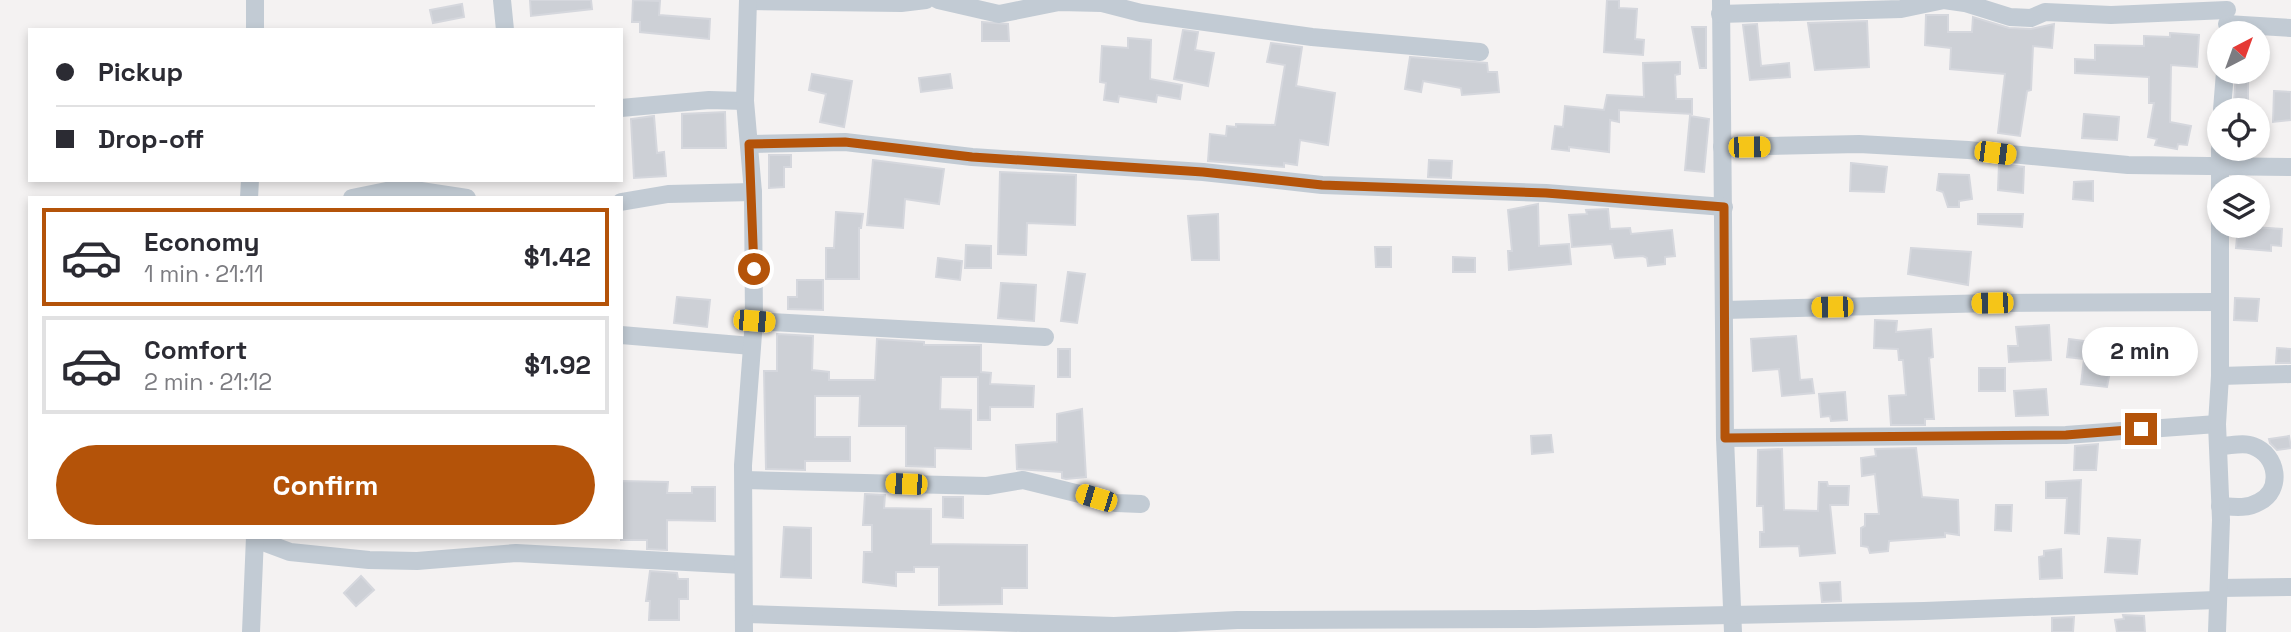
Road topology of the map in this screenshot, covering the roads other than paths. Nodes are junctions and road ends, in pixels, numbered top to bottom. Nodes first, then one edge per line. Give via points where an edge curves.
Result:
1 (254, 0) edge
2 (502, 0) edge
3 (926, 0) edge
4 (938, 0) edge
5 (748, 1) edge
6 (1721, 7) edge
7 (2227, 17) edge
8 (2291, 27) edge
9 (255, 28) edge
10 (505, 28) edge
11 (1480, 52) dead end
12 (745, 101) junction
13 (623, 108) edge
14 (749, 144) junction
15 (1722, 147) junction
16 (2207, 159) edge
17 (2219, 161) edge
18 (2243, 161) edge
19 (2291, 167) edge
20 (753, 191) junction
21 (362, 196) edge
22 (454, 196) edge
23 (623, 202) edge
24 (1724, 207) junction
25 (2218, 302) junction
26 (1725, 310) junction
27 (754, 321) junction
28 (623, 335) edge
29 (1045, 337) dead end
30 (752, 346) junction
31 (2291, 374) edge
32 (2220, 376) junction
33 (2217, 424) junction
34 (1725, 438) junction
35 (2220, 446) junction
36 (744, 480) junction
37 (1141, 504) dead end
38 (2220, 506) junction
39 (255, 539) edge
40 (258, 539) edge
41 (743, 565) junction
42 (2291, 587) edge
43 (2218, 594) junction
44 (1733, 613) junction
45 (745, 614) junction
46 (1237, 626) edge
47 (251, 632) edge
48 (744, 632) edge
49 (1733, 632) edge
50 (2217, 632) edge

1 - 9 street
2 - 10 street
3 - 5 street
4 - 11 street via 999,14 1059,2 1101,3 1141,13 1312,37
5 - 12 street
6 - 7 street via 1901,9 1944,0 2010,17 2031,18 2045,12
6 - 15 street
7 - 8 street
12 - 13 street
12 - 14 street
14 - 20 street
14 - 24 street via 845,142 972,157 1322,185 1546,193
15 - 16 street via 1872,145 2128,164
15 - 24 street
17 - 25 street
18 - 19 street
20 - 23 street via 668,194
20 - 27 street
21 - 22 street via 401,188
24 - 26 street
25 - 26 street
25 - 32 street
26 - 34 street
27 - 29 street
27 - 30 street
28 - 30 street
30 - 36 street
31 - 32 street
32 - 33 street
33 - 34 street via 2066,435
33 - 35 street
34 - 44 street
35 - 38 street
35 - 38 street via 2250,444 2262,450 2276,478 2270,495 2261,502 2246,507
36 - 37 street via 987,486 1023,480 1116,503
36 - 41 street
38 - 43 street
39 - 47 street
40 - 41 street via 290,552 369,560 516,553
41 - 45 street
42 - 43 street
43 - 44 street via 1924,611
43 - 50 street
44 - 46 street
44 - 49 street
45 - 46 street
45 - 48 street

